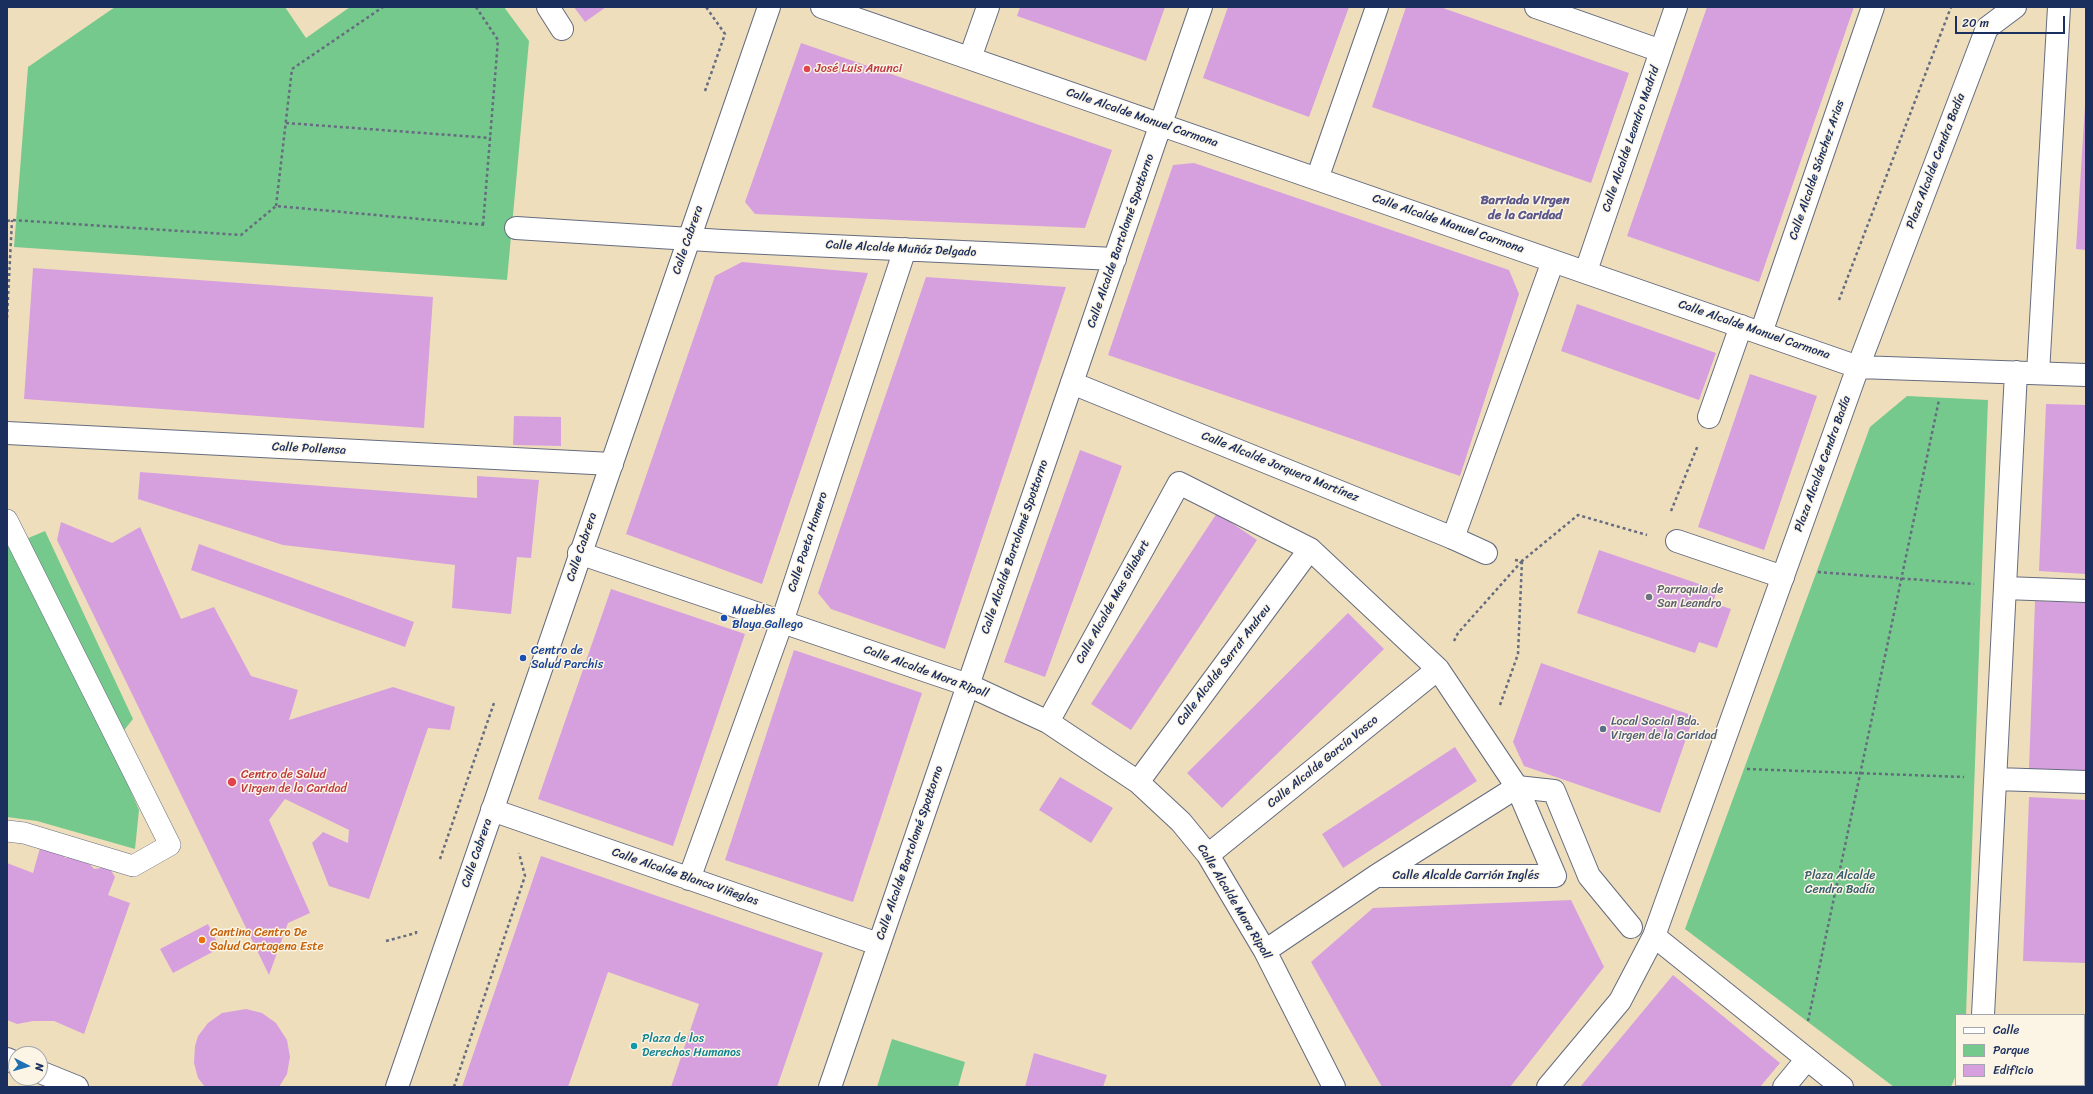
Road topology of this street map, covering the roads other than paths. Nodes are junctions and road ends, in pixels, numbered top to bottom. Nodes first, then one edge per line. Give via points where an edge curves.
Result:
1 (548, 7) edge
2 (769, 7) edge
3 (822, 7) edge
4 (988, 7) edge
5 (1200, 7) edge
6 (1377, 7) edge
7 (1536, 7) edge
8 (1676, 7) edge
9 (1872, 7) edge
10 (2015, 7) edge
11 (2059, 7) edge
12 (562, 29) dead end
13 (1661, 52) junction
14 (970, 58) junction
15 (1161, 124) junction
16 (1317, 179) junction
17 (516, 228) road end
18 (688, 239) junction
19 (906, 249) junction
20 (1115, 259) junction
21 (1553, 261) junction
22 (1586, 271) junction
23 (1741, 326) junction
24 (1761, 333) junction
25 (1858, 367) junction
26 (2016, 372) junction
27 (2038, 373) junction
28 (2086, 375) edge
29 (1072, 383) junction
30 (1709, 417) road end
31 (7, 433) edge
32 (612, 464) junction
33 (7, 520) edge
34 (1453, 538) junction
35 (1668, 540) road end
36 (1310, 549) junction
37 (579, 553) junction
38 (1486, 553) road end
39 (1783, 577) junction
40 (2005, 588) junction
41 (2086, 591) edge
42 (782, 622) junction
43 (1438, 669) junction
44 (968, 685) junction
45 (1048, 722) junction
46 (1996, 779) junction
47 (1138, 782) junction
48 (2086, 782) edge
49 (1517, 787) junction
50 (492, 810) junction
51 (7, 830) edge
52 (1208, 855) junction
53 (1376, 876) junction
54 (690, 879) junction
55 (1631, 927) dead end
56 (1654, 936) junction
57 (878, 944) junction
58 (1265, 951) junction
59 (1983, 1014) edge
60 (1807, 1059) junction
61 (48, 1075) edge
62 (77, 1087) edge
63 (397, 1087) edge
64 (830, 1087) edge
65 (1334, 1087) edge
66 (1548, 1087) edge
67 (1784, 1087) edge
68 (1842, 1087) edge

1 - 12 street
2 - 18 street, Calle Cabrera
3 - 14 street, Calle Alcalde Manuel Carmona
4 - 14 street
5 - 15 street, Calle Alcalde Bartolomé Spottorno
6 - 16 street
7 - 13 street
8 - 13 street, Calle Alcalde Leandro Madrid
9 - 24 street, Calle Alcalde Sánchez Arias
10 - 25 street, Plaza Alcalde Cendra Badía via 1987,28
11 - 27 street
13 - 22 street, Calle Alcalde Leandro Madrid
14 - 15 street, Calle Alcalde Manuel Carmona
15 - 16 street, Calle Alcalde Manuel Carmona
15 - 20 street, Calle Alcalde Bartolomé Spottorno
16 - 21 street, Calle Alcalde Manuel Carmona
17 - 18 street, Calle Alcalde Muñóz Delgado
18 - 19 street, Calle Alcalde Muñóz Delgado
18 - 32 street, Calle Cabrera
19 - 20 street, Calle Alcalde Muñóz Delgado
19 - 42 street, Calle Poeta Homero
20 - 29 street, Calle Alcalde Bartolomé Spottorno
21 - 22 street, Calle Alcalde Manuel Carmona
21 - 34 street
22 - 23 street, Calle Alcalde Manuel Carmona
23 - 24 street, Calle Alcalde Manuel Carmona
23 - 30 street
24 - 25 street, Calle Alcalde Manuel Carmona
25 - 26 street, Calle Alcalde Manuel Carmona
25 - 39 street, Plaza Alcalde Cendra Badía
26 - 27 street, Calle Alcalde Manuel Carmona
26 - 40 street
27 - 28 street, Calle Alcalde Manuel Carmona
29 - 34 street, Calle Alcalde Jorquera Martínez
29 - 44 street, Calle Alcalde Bartolomé Spottorno
31 - 32 street, Calle Pollensa
32 - 37 street, Calle Cabrera
33 - 51 lane via 170,845 133,866
34 - 38 street, Calle Alcalde Jorquera Martínez
35 - 39 street
36 - 43 street
36 - 45 street, Calle Alcalde Mas Gilabert via 1179,483
36 - 47 street, Calle Alcalde Serrat Andreu
37 - 42 street, Calle Alcalde Mora Ripoll
37 - 50 street, Calle Cabrera
39 - 56 street, Plaza Alcalde Cendra Badía
40 - 41 street
40 - 46 street
42 - 44 street, Calle Alcalde Mora Ripoll
42 - 54 street, Calle Poeta Homero
43 - 49 street
43 - 52 street, Calle Alcalde García Vasco
44 - 45 street, Calle Alcalde Mora Ripoll
44 - 57 street, Calle Alcalde Bartolomé Spottorno
45 - 47 street, Calle Alcalde Mora Ripoll
46 - 48 street
46 - 59 street
47 - 52 street, Calle Alcalde Mora Ripoll via 1181,822
49 - 53 street, Calle Alcalde Carrión Inglés
49 - 53 street, Calle Alcalde Carrión Inglés via 1555,876
49 - 55 street via 1554,791 1589,876
50 - 54 street, Calle Alcalde Blanca Viñeglas
50 - 63 street, Calle Cabrera
52 - 58 street, Calle Alcalde Mora Ripoll
53 - 58 street, Calle Alcalde Carrión Inglés
54 - 57 street, Calle Alcalde Blanca Viñeglas
56 - 60 street
56 - 66 street, Plaza Alcalde Cendra Badía via 1620,1002
57 - 64 street, Calle Alcalde Bartolomé Spottorno
58 - 65 street, Calle Alcalde Mora Ripoll
60 - 67 street
60 - 68 street
61 - 62 street

